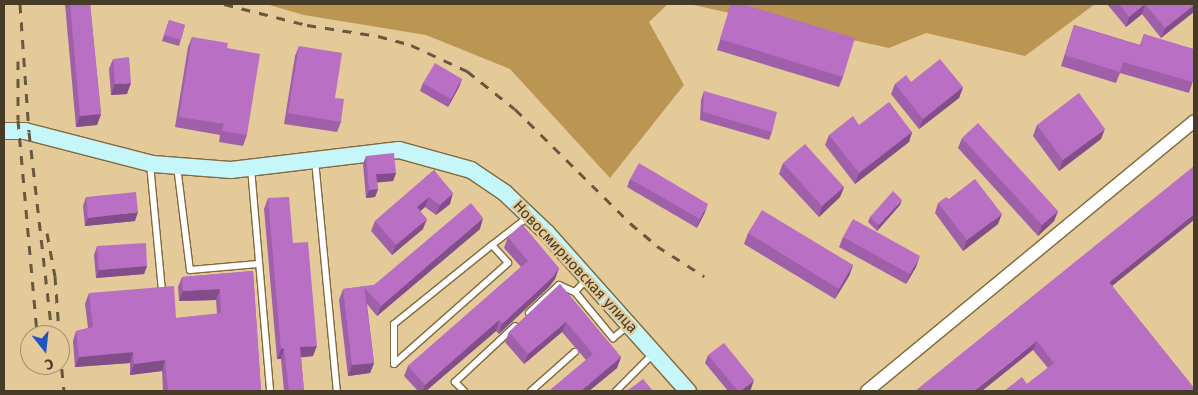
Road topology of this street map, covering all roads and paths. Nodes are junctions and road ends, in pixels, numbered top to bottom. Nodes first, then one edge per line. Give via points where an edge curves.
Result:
1 (1194, 121) edge
2 (4, 131) edge
3 (315, 159) junction
4 (150, 163) junction
5 (177, 166) junction
6 (251, 167) junction
7 (529, 216) junction
8 (492, 245) junction
9 (258, 264) junction
10 (587, 279) junction
11 (162, 290) edge
12 (576, 292) junction
13 (629, 326) junction
14 (575, 352) dead end
15 (654, 353) junction
16 (270, 391) edge
17 (338, 391) edge
18 (464, 391) edge
19 (530, 391) edge
20 (616, 391) edge
21 (688, 391) edge
22 (867, 391) edge

1 - 22 street
2 - 4 street, Новосмирновская улица via 29,132
3 - 6 street, Новосмирновская улица
3 - 7 street, Новосмирновская улица via 398,150 432,158 471,170 505,193
3 - 17 lane
4 - 5 street, Новосмирновская улица
4 - 11 lane
5 - 6 street, Новосмирновская улица via 231,170
5 - 9 lane via 190,270
6 - 9 lane
7 - 8 lane
7 - 10 street, Новосмирновская улица
8 - 8 lane via 394,324 394,364 508,263
9 - 16 lane
10 - 12 lane
10 - 13 street, Новосмирновская улица
12 - 13 lane via 613,338
12 - 18 lane via 559,285 455,382
13 - 15 street, Новосмирновская улица
14 - 19 lane
15 - 20 lane
15 - 21 street, Новосмирновская улица

